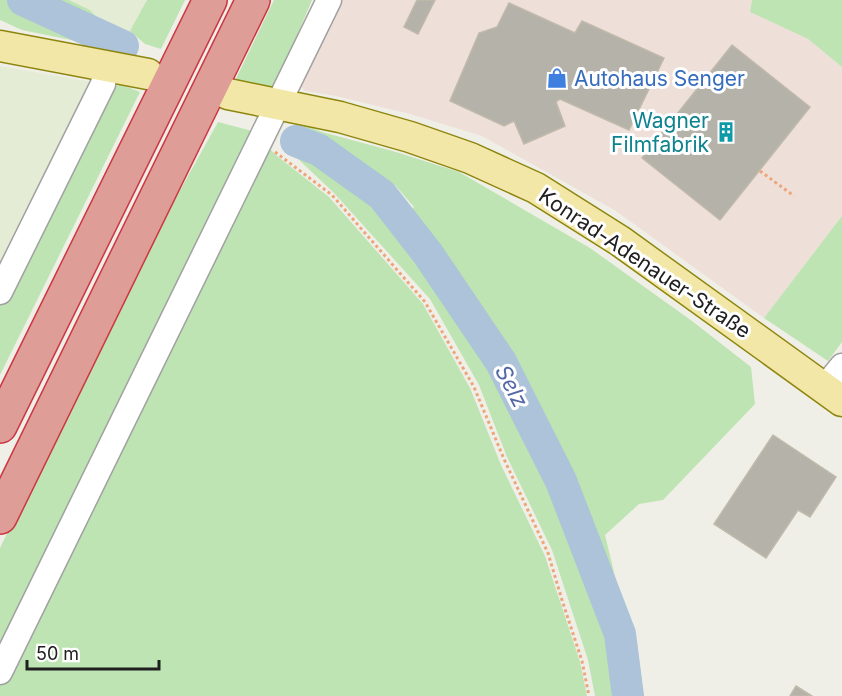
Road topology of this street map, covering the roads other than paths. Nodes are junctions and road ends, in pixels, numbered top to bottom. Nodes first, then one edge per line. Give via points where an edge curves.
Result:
1 (210, 0) edge
2 (253, 0) edge
3 (329, 0) edge
4 (0, 46) edge
5 (106, 66) junction
6 (148, 74) dead end
7 (228, 93) dead end
8 (279, 105) junction
9 (0, 292) edge
10 (836, 385) edge
11 (0, 426) edge
12 (0, 517) edge
13 (0, 672) edge

1 - 11 highway
2 - 12 highway
3 - 8 street
4 - 5 main road
5 - 6 main road
5 - 9 street via 103,84
7 - 8 main road, Konrad-Adenauer-Straße
8 - 10 main road, Konrad-Adenauer-Straße via 410,137 470,158 536,188
8 - 13 street

